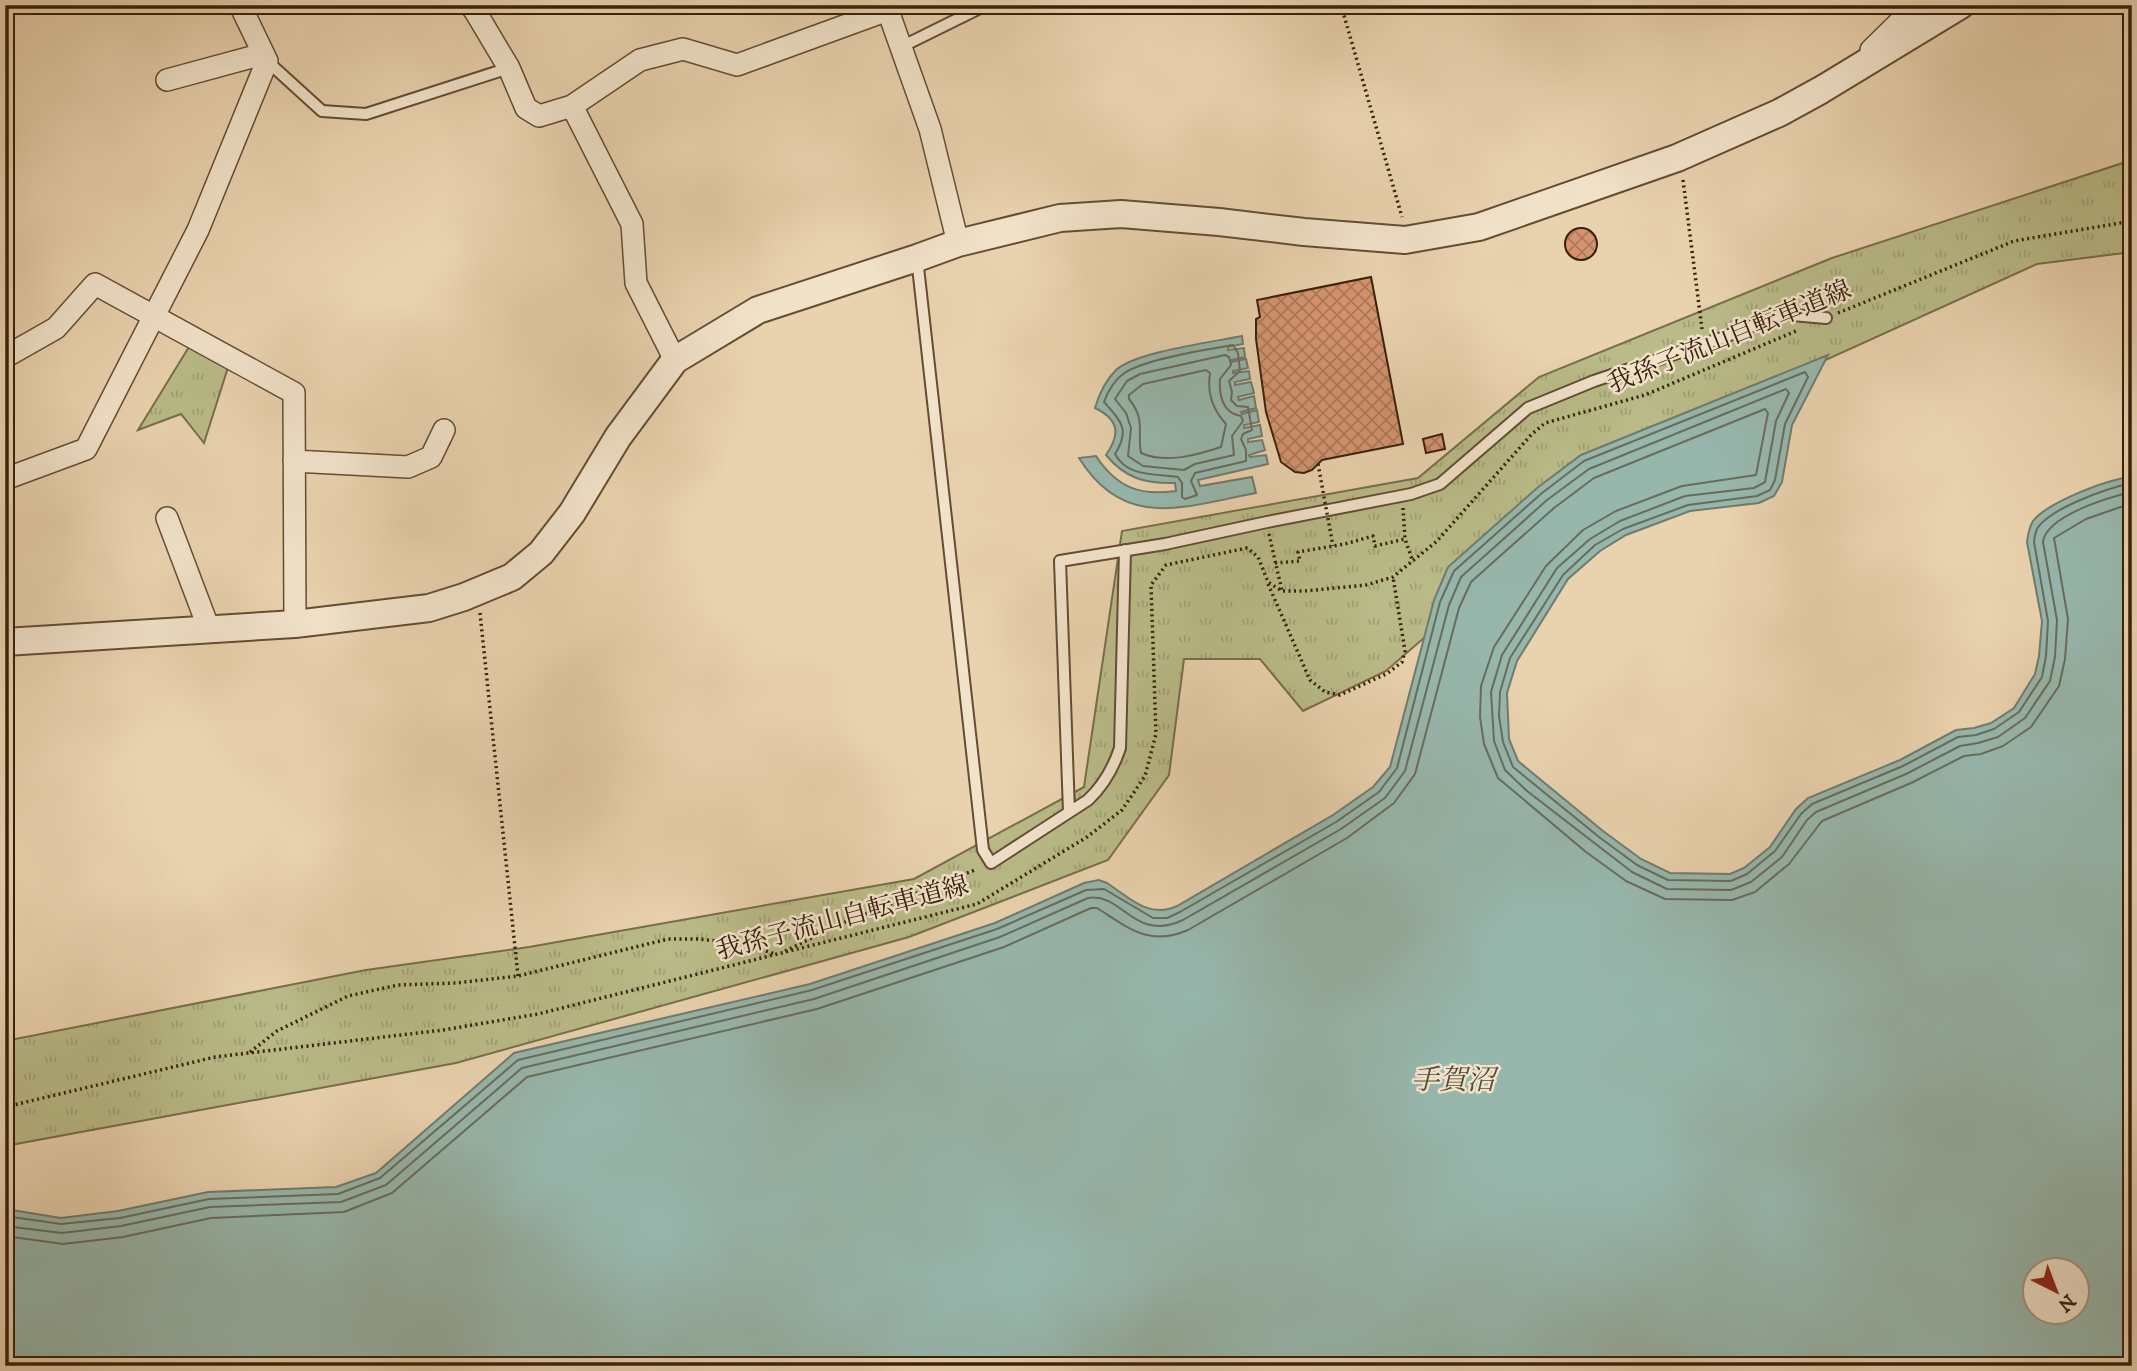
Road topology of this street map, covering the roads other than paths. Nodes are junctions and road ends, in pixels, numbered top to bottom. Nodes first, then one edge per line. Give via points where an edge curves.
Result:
1 (240, 5) edge
2 (470, 5) edge
3 (986, 5) edge
4 (1917, 5) edge
5 (1961, 5) edge
6 (887, 8) edge
7 (901, 47) junction
8 (265, 57) junction
9 (509, 68) junction
10 (1842, 78) junction
11 (167, 80) dead end
12 (572, 106) junction
13 (958, 243) junction
14 (917, 258) junction
15 (153, 314) junction
16 (1826, 318) road end
17 (5, 356) edge
18 (675, 360) junction
19 (444, 430) dead end
20 (294, 460) junction
21 (5, 479) edge
22 (167, 518) dead end
23 (1125, 550) junction
24 (295, 624) junction
25 (209, 629) junction
26 (5, 642) edge
27 (1069, 812) junction

1 - 8 street
2 - 9 street
3 - 7 lane
4 - 10 street
5 - 10 street
6 - 7 street
6 - 12 street via 737,65 683,49 640,60
7 - 13 street via 930,129
8 - 9 lane via 322,111 366,114
8 - 11 street
8 - 15 street via 198,230
9 - 12 street via 526,108 539,116
10 - 13 street via 1779,113 1677,158 1479,227 1405,240 1121,214 1060,218
12 - 18 street via 632,224 636,282
13 - 14 street
14 - 18 street via 758,310
14 - 27 lane via 982,850 991,863
15 - 17 street via 96,284 56,328
15 - 20 street via 294,393
15 - 21 street via 86,449
16 - 23 lane via 1781,314 1528,408 1440,484 1411,494
18 - 24 street via 618,437 572,513 541,553 512,577 429,608
19 - 20 street via 431,457 408,467
20 - 24 street
22 - 25 street
23 - 27 lane via 1120,748 1101,788
23 - 27 lane via 1059,561
24 - 25 street
25 - 26 street

